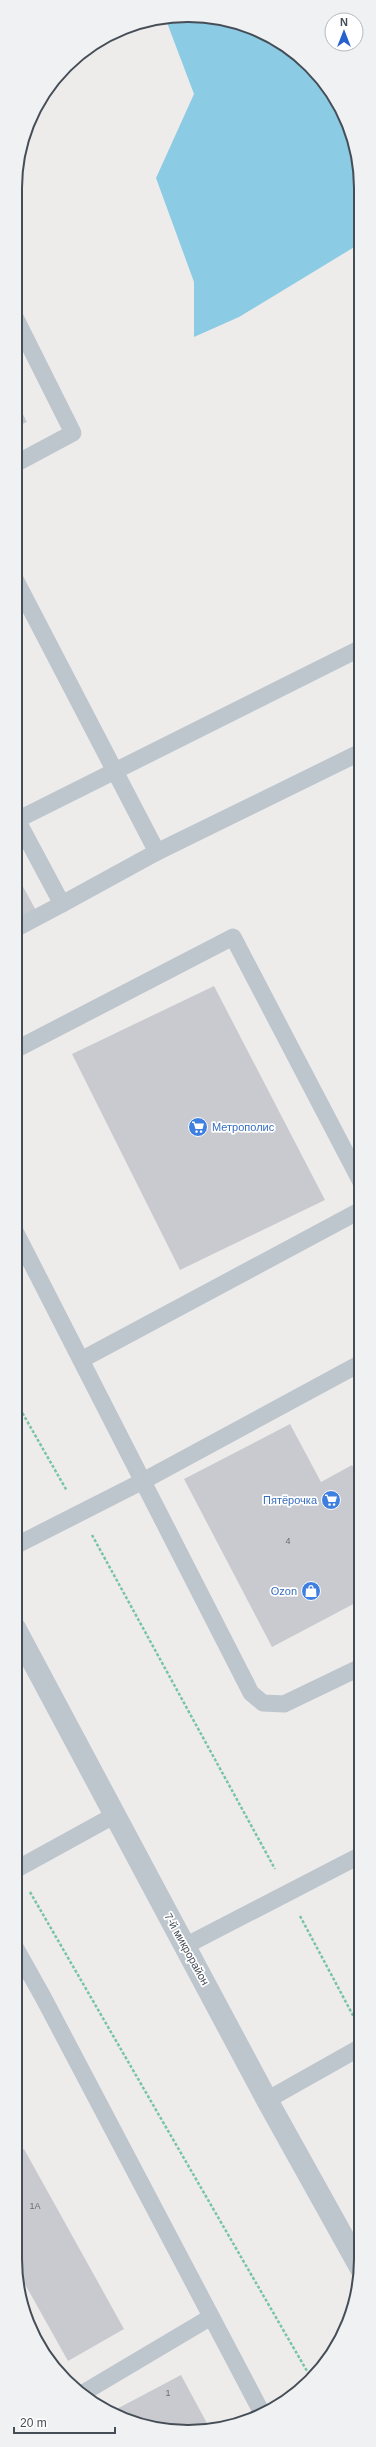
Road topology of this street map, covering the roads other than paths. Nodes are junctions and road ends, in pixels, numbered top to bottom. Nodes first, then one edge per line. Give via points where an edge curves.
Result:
1 (22, 331) edge
2 (22, 460) edge
3 (22, 592) edge
4 (354, 651) edge
5 (354, 755) edge
6 (115, 770) junction
7 (22, 815) edge
8 (22, 829) edge
9 (157, 852) junction
10 (62, 904) junction
11 (22, 924) edge
12 (22, 1046) edge
13 (354, 1169) edge
14 (354, 1214) edge
15 (22, 1245) edge
16 (81, 1360) junction
17 (354, 1367) edge
18 (143, 1481) junction
19 (22, 1542) edge
20 (22, 1641) edge
21 (354, 1670) edge
22 (115, 1815) junction
23 (354, 1859) edge
24 (22, 1867) edge
25 (185, 1946) junction
26 (22, 1960) edge
27 (354, 2051) edge
28 (267, 2100) junction
29 (354, 2256) edge
30 (211, 2318) junction
31 (87, 2391) edge
32 (260, 2408) edge

1 - 2 lane via 74,432
3 - 6 lane
4 - 6 lane
5 - 9 lane
6 - 7 lane
6 - 9 lane
8 - 10 lane
9 - 10 lane
10 - 11 lane
12 - 13 lane via 233,937
14 - 16 lane
15 - 16 lane
16 - 18 lane
17 - 18 lane
18 - 19 lane
18 - 21 lane via 251,1692 263,1703 284,1704
20 - 22 street, 7-й микрорайон
22 - 24 lane
22 - 25 street, 7-й микрорайон
23 - 25 lane
25 - 28 street, 7-й микрорайон
26 - 30 lane
27 - 28 lane
28 - 29 street, 7-й микрорайон
30 - 31 lane
30 - 32 lane

